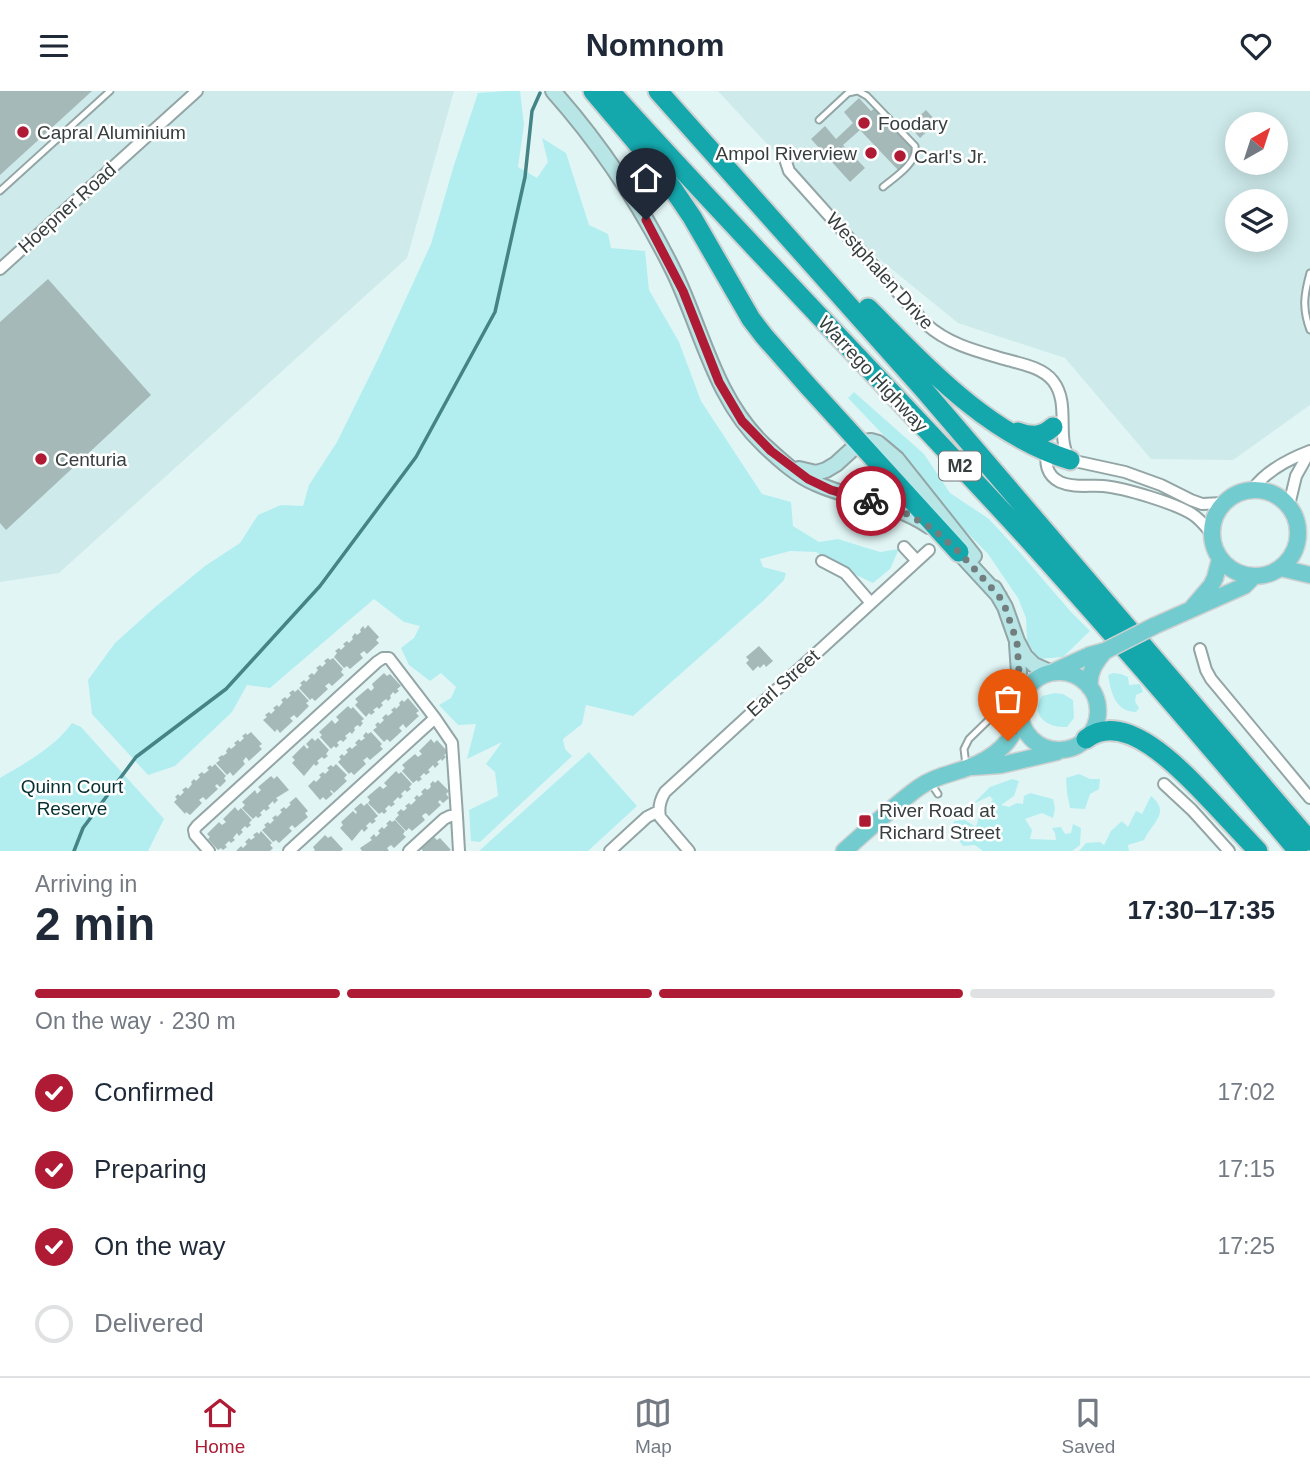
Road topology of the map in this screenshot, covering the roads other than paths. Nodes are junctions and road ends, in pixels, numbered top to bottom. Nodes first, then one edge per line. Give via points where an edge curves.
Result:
1 (110, 91) edge
2 (197, 91) edge
3 (593, 91) edge
4 (610, 91) edge
5 (658, 91) edge
6 (858, 91) edge
7 (555, 93) edge
8 (819, 120) dead end
9 (784, 156) dead end
10 (883, 187) dead end
11 (0, 191) edge
12 (1, 266) edge
13 (1310, 273) edge
14 (824, 275) junction
15 (1309, 284) edge
16 (1310, 330) edge
17 (1062, 404) junction
18 (983, 415) junction
19 (1053, 427) junction
20 (859, 443) junction
21 (1047, 451) junction
22 (1310, 451) edge
23 (1070, 460) junction
24 (788, 465) junction
25 (1253, 489) junction
26 (1223, 503) junction
27 (1289, 505) junction
28 (1212, 534) junction
29 (1305, 538) edge
30 (904, 547) dead end
31 (929, 550) dead end
32 (959, 552) junction
33 (1220, 559) junction
34 (822, 561) dead end
35 (917, 561) junction
36 (1281, 568) junction
37 (1310, 575) edge
38 (1253, 577) junction
39 (999, 596) junction
40 (871, 603) junction
41 (1191, 609) junction
42 (1017, 642) junction
43 (1200, 649) dead end
44 (1105, 651) junction
45 (1052, 673) junction
46 (1090, 688) junction
47 (1004, 705) dead end
48 (1021, 707) junction
49 (435, 718) junction
50 (1078, 744) junction
51 (969, 767) junction
52 (1164, 784) dead end
53 (1310, 798) edge
54 (659, 811) junction
55 (457, 816) junction
56 (1310, 841) edge
57 (209, 851) edge
58 (289, 851) edge
59 (409, 851) edge
60 (459, 851) edge
61 (610, 851) edge
62 (689, 851) edge
63 (845, 851) edge
64 (1229, 851) edge
65 (1258, 851) edge
66 (1298, 851) edge

1 - 11 lane
2 - 12 street, Hoepner Road
3 - 20 highway via 673,189 751,319
4 - 66 highway, Warrego Highway / M2 via 1029,541
5 - 14 highway, Warrego Highway / M2
6 - 8 lane via 848,93
6 - 10 lane via 915,146 912,161
7 - 24 street via 630,193 660,246 734,410
9 - 17 street, Westphalen Drive via 789,170 936,334 1040,371 1056,386
13 - 15 lane
14 - 18 highway via 843,282 924,364
14 - 56 highway, Warrego Highway / M2
15 - 16 lane via 1304,296
17 - 19 street
17 - 23 street, Westphalen Drive
18 - 19 highway via 1028,435
18 - 21 highway
19 - 21 street
20 - 24 street via 826,471
20 - 32 highway
20 - 39 street via 878,443 897,459
21 - 23 highway
21 - 28 street via 1048,470 1061,482 1120,488 1192,514
22 - 25 street via 1293,457
22 - 27 street via 1296,476
23 - 26 street via 1125,472 1191,501
24 - 32 street via 814,483 919,520
25 - 26 main road
25 - 27 main road via 1279,496
26 - 28 main road
27 - 29 main road
28 - 33 main road
29 - 36 main road
30 - 35 street
31 - 35 street, Earl Street
32 - 39 street
33 - 38 main road via 1240,574
33 - 41 main road via 1211,586
34 - 40 street via 845,573
35 - 40 street, Earl Street
36 - 37 main road
36 - 38 main road
38 - 41 main road via 1244,586
39 - 42 street
40 - 54 street, Earl Street via 672,785 660,801
41 - 44 main road, bridge
42 - 45 street via 1034,666
42 - 48 street
43 - 53 street via 1211,679
44 - 45 main road
44 - 46 main road via 1092,670
45 - 46 main road via 1072,674
45 - 48 main road via 1030,685
46 - 50 main road via 1097,716 1094,728
47 - 51 lane via 969,739 964,749
48 - 50 main road via 1026,731 1034,741 1051,750
48 - 51 main road via 1008,741
49 - 55 street via 452,743
49 - 57 street via 392,661 381,659 194,829
49 - 58 street
50 - 51 main road via 1001,765
50 - 65 highway via 1097,732 1114,731 1138,739 1186,775
51 - 63 main road via 904,799
52 - 64 street
54 - 61 street, Earl Street
54 - 62 street via 665,825
55 - 59 street via 444,819
55 - 60 street

